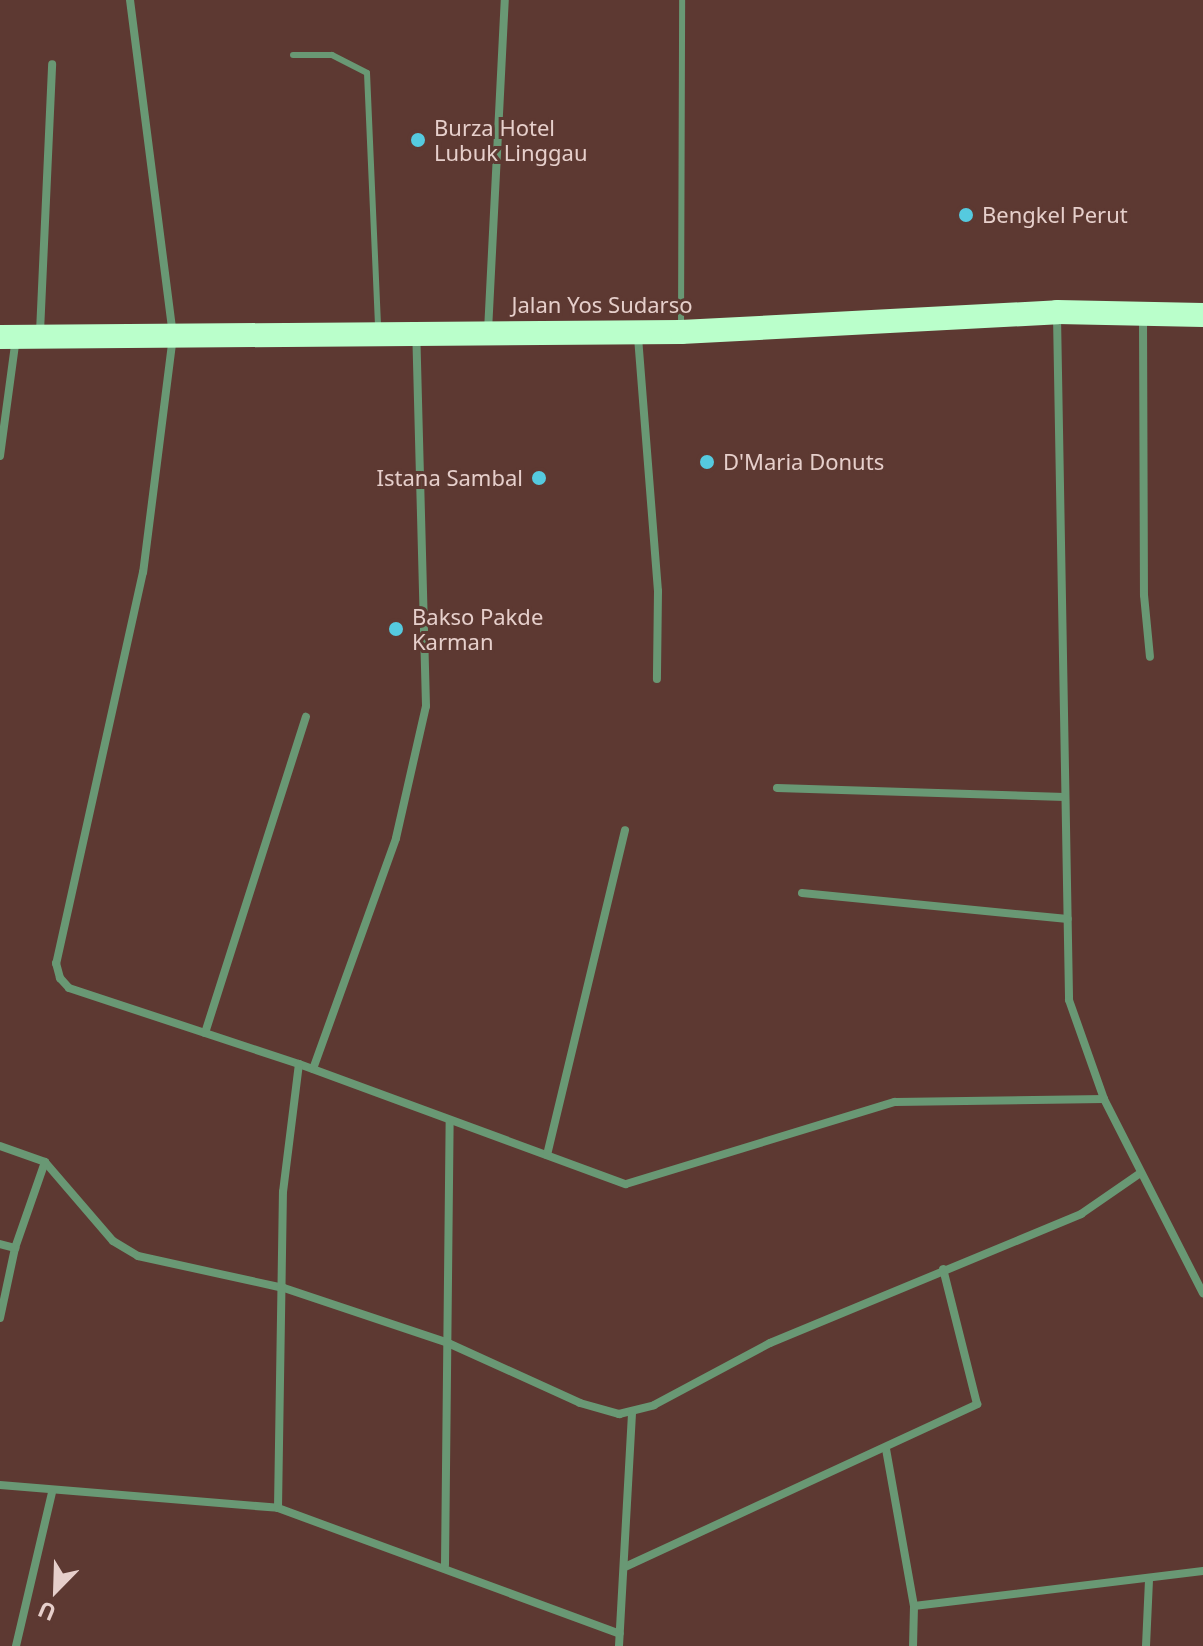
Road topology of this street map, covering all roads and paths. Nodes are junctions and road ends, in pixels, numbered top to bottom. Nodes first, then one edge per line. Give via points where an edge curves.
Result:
1 (130, 0) edge
2 (505, 0) edge
3 (682, 0) edge
4 (293, 55) dead end
5 (52, 64) dead end
6 (1057, 312) junction
7 (1203, 315) edge
8 (1143, 316) junction
9 (637, 330) junction
10 (487, 331) junction
11 (681, 332) junction
12 (416, 334) junction
13 (378, 335) junction
14 (173, 336) junction
15 (19, 337) edge
16 (0, 456) edge
17 (1150, 657) dead end
18 (657, 679) dead end
19 (306, 717) dead end
20 (777, 788) dead end
21 (1065, 797) junction
22 (625, 830) dead end
23 (802, 893) dead end
24 (1068, 919) junction
25 (205, 1033) junction
26 (299, 1064) junction
27 (313, 1069) junction
28 (1104, 1099) junction
29 (450, 1120) junction
30 (0, 1146) edge
31 (547, 1155) junction
32 (45, 1162) junction
33 (1139, 1174) junction
34 (0, 1244) edge
35 (15, 1248) junction
36 (943, 1269) junction
37 (284, 1288) junction
38 (1203, 1293) edge
39 (0, 1318) edge
40 (448, 1343) junction
41 (632, 1412) junction
42 (886, 1449) junction
43 (0, 1485) edge
44 (52, 1493) junction
45 (278, 1508) junction
46 (445, 1565) junction
47 (627, 1566) junction
48 (1203, 1571) edge
49 (1149, 1580) junction
50 (914, 1606) junction
51 (620, 1634) junction
52 (16, 1646) edge
53 (619, 1646) edge
54 (913, 1646) edge
55 (1146, 1646) edge

1 - 14 street
2 - 10 street
3 - 11 lane
4 - 13 lane via 332,55 367,73
5 - 15 street
6 - 8 highway, Jalan Yos Sudarso
6 - 11 highway, Jalan Yos Sudarso
6 - 21 street
7 - 8 highway, Jalan Yos Sudarso
8 - 17 street via 1144,595
9 - 10 highway, Jalan Yos Sudarso
9 - 11 highway, Jalan Yos Sudarso
9 - 18 street via 658,591
10 - 12 highway, Jalan Yos Sudarso
12 - 13 highway, Jalan Yos Sudarso
12 - 27 street via 426,706 396,838
13 - 14 highway, Jalan Yos Sudarso
14 - 15 highway, Jalan Yos Sudarso
14 - 25 street via 143,572 56,963 69,988
15 - 16 street
19 - 25 street
20 - 21 street
21 - 24 street
22 - 31 street
23 - 24 street
24 - 28 street via 1073,1021
25 - 26 street
26 - 27 street
26 - 37 street via 283,1192
27 - 29 street
28 - 31 street via 895,1102 626,1184
28 - 33 street
29 - 31 street
29 - 40 street
30 - 32 street
32 - 35 street
32 - 37 street via 124,1250
33 - 36 street via 1081,1214
33 - 38 street
34 - 35 street
35 - 39 street
36 - 41 street via 770,1343
36 - 42 street via 977,1404
37 - 40 street
37 - 45 street
40 - 41 street via 580,1403
40 - 46 street
41 - 47 street
42 - 47 street
42 - 50 street
43 - 44 street
44 - 45 street
44 - 52 street
45 - 46 street
46 - 51 street
47 - 51 street
48 - 49 street
49 - 50 street
49 - 55 street
50 - 54 street
51 - 53 street

